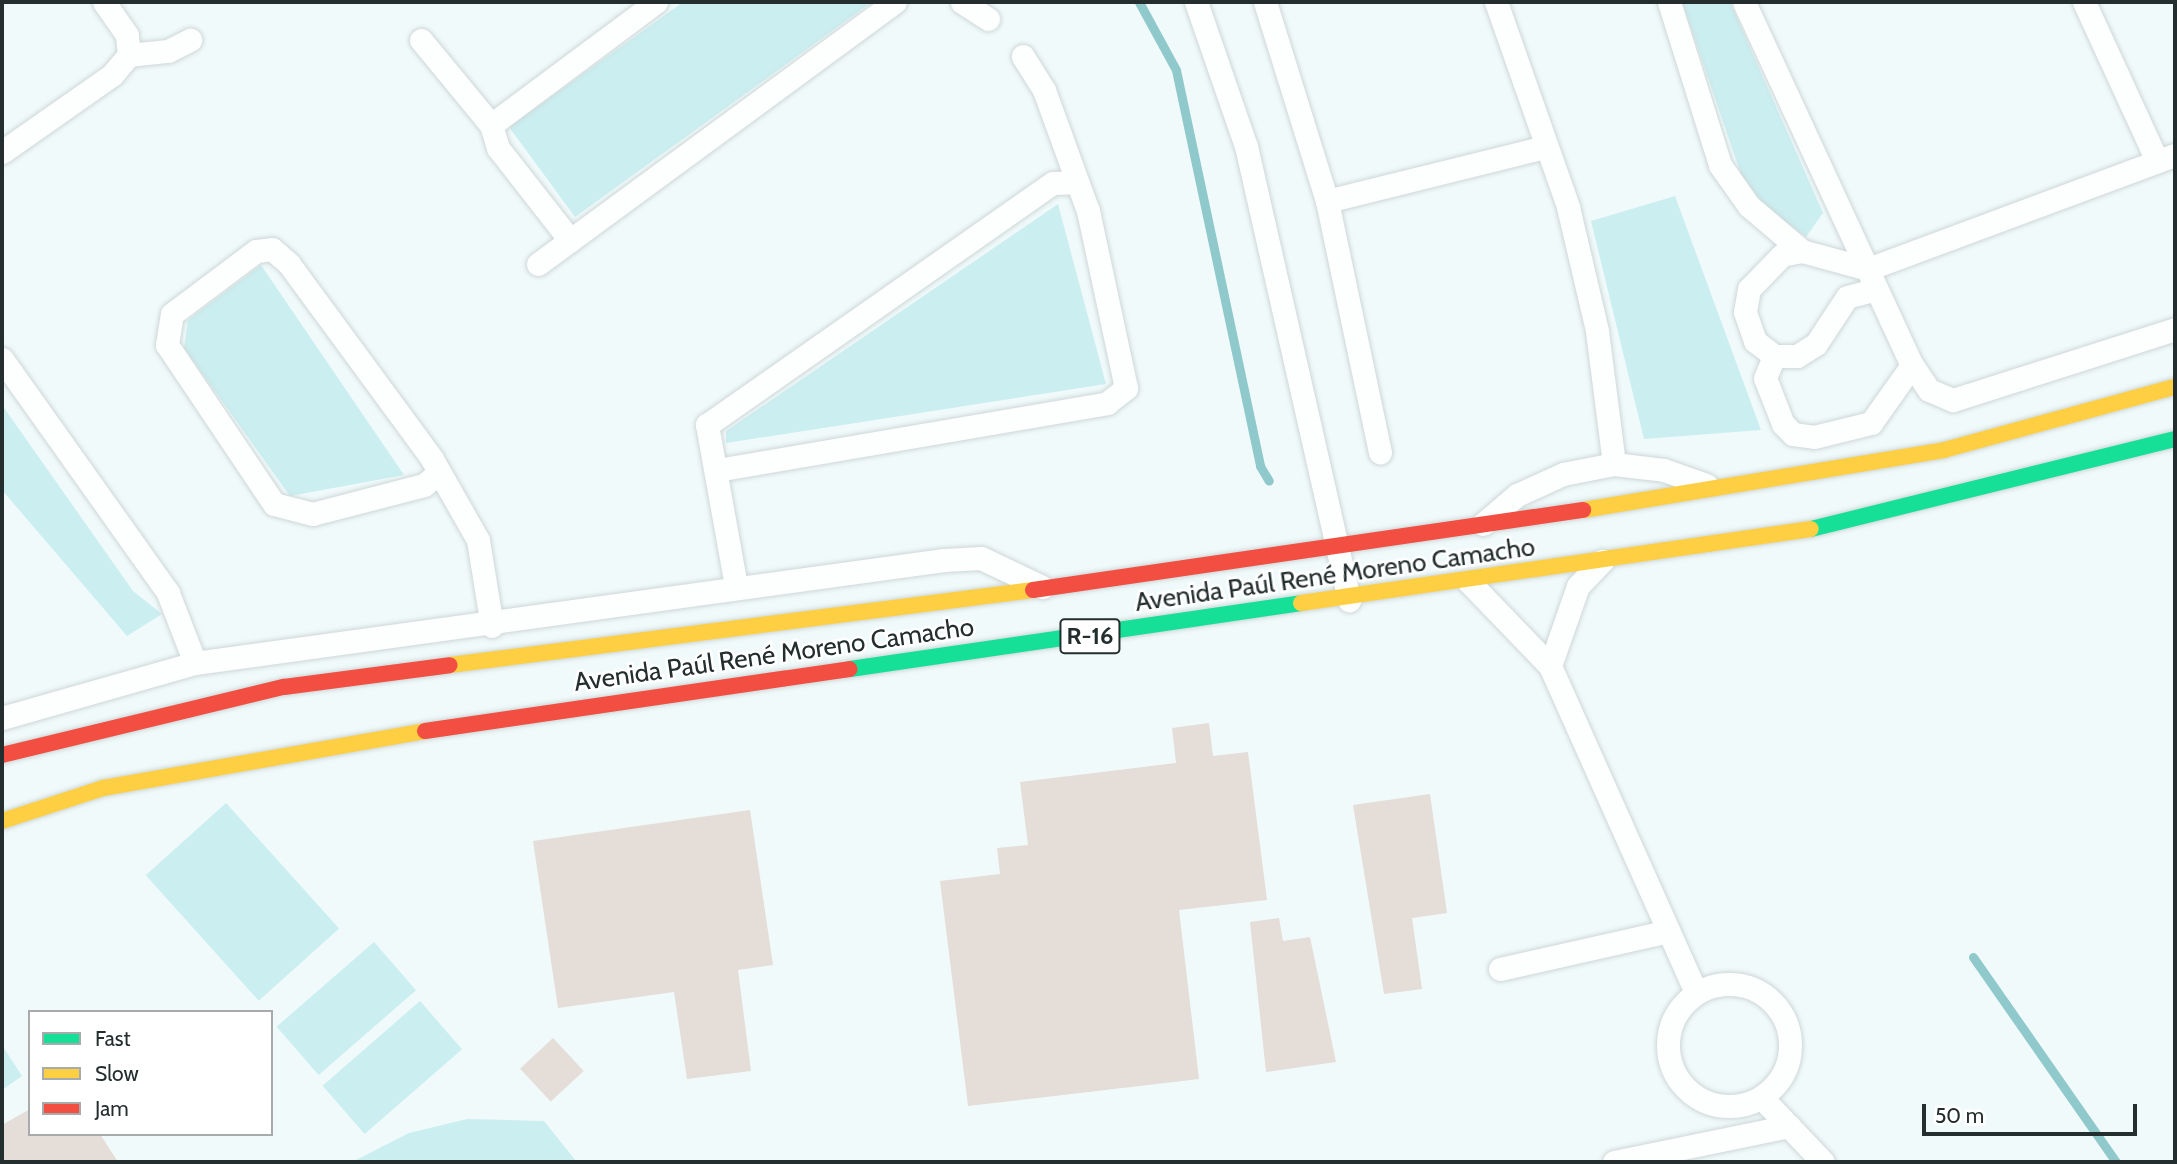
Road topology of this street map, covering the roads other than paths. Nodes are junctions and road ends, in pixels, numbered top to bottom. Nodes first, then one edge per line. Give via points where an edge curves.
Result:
1 (104, 2) edge
2 (656, 2) edge
3 (895, 2) edge
4 (962, 2) edge
5 (1196, 2) edge
6 (1265, 2) edge
7 (1496, 2) edge
8 (1669, 2) edge
9 (1744, 2) edge
10 (2084, 2) edge
11 (988, 19) dead end
12 (190, 40) dead end
13 (421, 40) dead end
14 (129, 55) junction
15 (1023, 56) dead end
16 (491, 125) junction
17 (1546, 147) junction
18 (2, 152) edge
19 (2166, 158) edge
20 (1077, 183) junction
21 (1327, 201) junction
22 (570, 240) junction
23 (1802, 251) junction
24 (538, 264) dead end
25 (1872, 279) junction
26 (2175, 329) edge
27 (1774, 356) junction
28 (2, 359) edge
29 (1912, 365) junction
30 (2175, 387) edge
31 (1871, 424) junction
32 (2175, 439) edge
33 (1380, 452) dead end
34 (1872, 461) junction
35 (1614, 464) junction
36 (717, 470) junction
37 (438, 473) junction
38 (1712, 487) junction
39 (1478, 527) junction
40 (1340, 550) junction
41 (1602, 561) junction
42 (1469, 582) junction
43 (736, 586) junction
44 (1045, 588) junction
45 (1349, 600) junction
46 (492, 626) junction
47 (195, 663) junction
48 (1550, 666) junction
49 (2, 718) edge
50 (2, 755) edge
51 (2, 821) edge
52 (1668, 931) junction
53 (1500, 969) dead end
54 (1696, 992) junction
55 (1762, 1098) junction
56 (1788, 1126) junction
57 (1614, 1162) edge
58 (1823, 1162) edge

1 - 14 street via 127,35
2 - 16 street
3 - 22 street
4 - 11 street
5 - 40 street via 1246,145
6 - 21 street
7 - 17 street
8 - 23 street via 1720,165 1749,206
9 - 25 street
10 - 19 street
12 - 14 street via 160,53
13 - 16 street
14 - 18 street via 112,75
15 - 20 street via 1044,90
16 - 22 street via 498,148
17 - 21 street
17 - 35 street via 1569,207 1597,331
19 - 25 street
20 - 36 street via 1053,183 720,414 707,425
20 - 36 street via 1125,366 1126,388 1107,403
21 - 33 street
22 - 24 street
23 - 25 street
23 - 27 street via 1782,255 1749,289 1745,312 1755,341
25 - 27 street via 1847,297 1816,344 1797,356
25 - 29 street
26 - 29 street via 1953,400 1929,390
27 - 31 street via 1765,378 1793,434 1814,437
28 - 47 street via 168,593
29 - 31 street
30 - 34 main road, Avenida Paúl René Moreno Camacho / R-16 via 1944,450
31 - 34 street
32 - 41 main road, Avenida Paúl René Moreno Camacho / R-16 via 1857,522
34 - 38 main road, Avenida Paúl René Moreno Camacho / R-16
35 - 38 street via 1664,470
35 - 39 street via 1563,474 1517,495
36 - 43 street
37 - 37 street via 289,264 272,249 256,251 172,314 167,345 274,504 313,514 424,485
37 - 46 street via 478,540
38 - 39 main road, Avenida Paúl René Moreno Camacho / R-16
39 - 40 main road, Avenida Paúl René Moreno Camacho / R-16
40 - 44 main road, Avenida Paúl René Moreno Camacho / R-16
40 - 45 street
41 - 42 main road, Avenida Paúl René Moreno Camacho / R-16
41 - 48 street via 1578,586
42 - 45 main road, Avenida Paúl René Moreno Camacho / R-16
42 - 48 street
43 - 44 street via 981,558
43 - 46 street
44 - 50 main road, Avenida Paúl René Moreno Camacho / R-16 via 284,687
45 - 51 main road, Avenida Paúl René Moreno Camacho / R-16 via 314,747 103,788
46 - 47 street
47 - 49 street
48 - 52 street
52 - 53 street
52 - 54 street
54 - 55 street via 1668,1030 1676,1077 1715,1105
54 - 55 street via 1743,984 1782,1012 1790,1035 1789,1059
55 - 56 street
56 - 57 street
56 - 58 street

